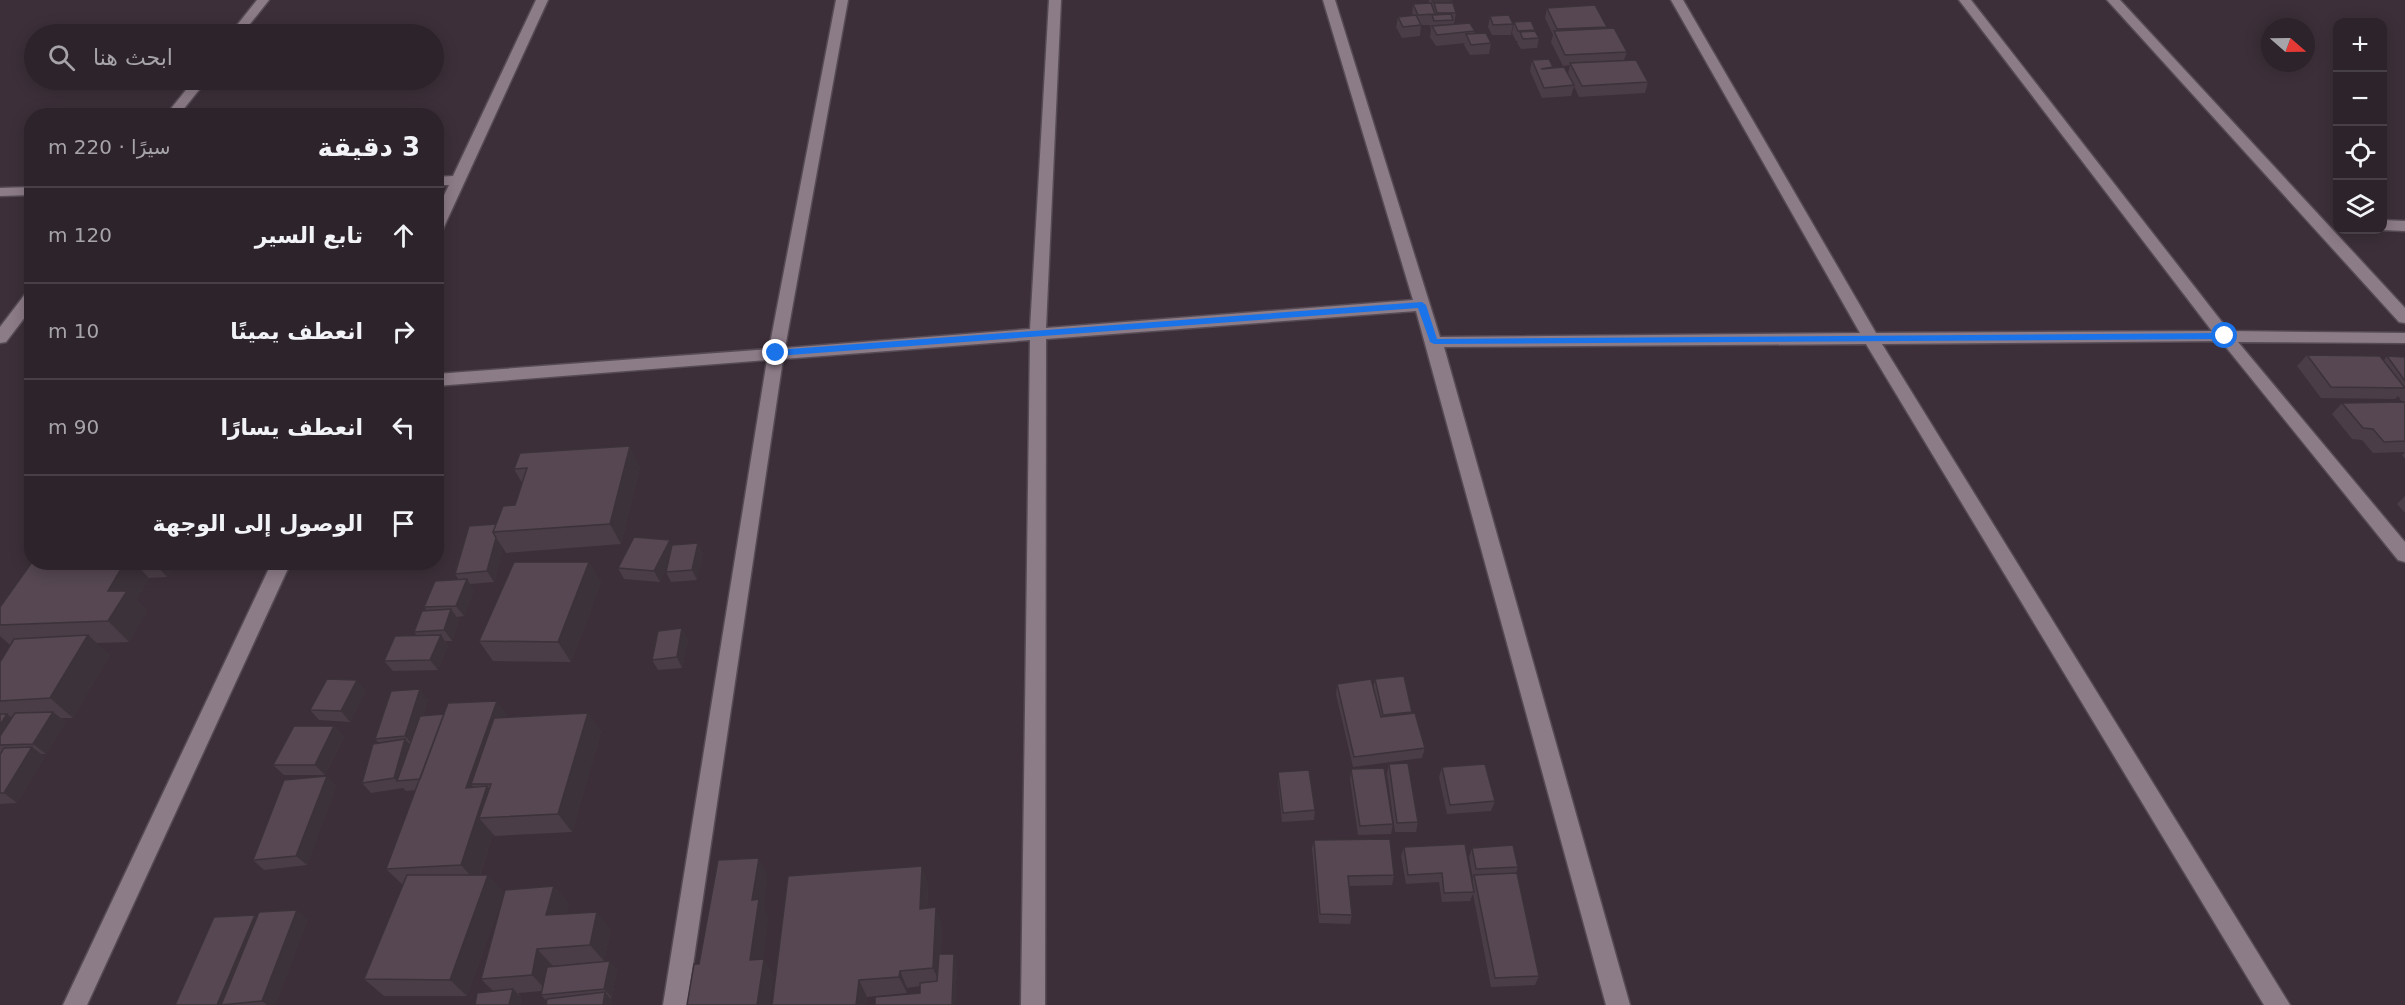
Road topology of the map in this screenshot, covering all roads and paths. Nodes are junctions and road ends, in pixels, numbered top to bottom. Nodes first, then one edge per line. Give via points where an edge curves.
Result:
1 (263, 0) edge
2 (542, 0) edge
3 (842, 0) edge
4 (1055, 0) edge
5 (1329, 0) edge
6 (1677, 0) edge
7 (1965, 0) edge
8 (2113, 0) edge
9 (244, 24) edge
10 (192, 90) edge
11 (177, 108) edge
12 (459, 180) junction
13 (444, 181) edge
14 (24, 191) edge
15 (0, 192) edge
16 (444, 212) edge
17 (2316, 221) junction
18 (2333, 222) edge
19 (2387, 225) edge
20 (2405, 226) edge
21 (1422, 305) junction
22 (24, 307) edge
23 (2405, 318) edge
24 (1038, 334) junction
25 (2225, 336) junction
26 (0, 338) edge
27 (1870, 338) junction
28 (2405, 338) edge
29 (1434, 342) junction
30 (776, 353) junction
31 (444, 379) edge
32 (2405, 555) edge
33 (278, 570) edge
34 (75, 1005) edge
35 (675, 1005) edge
36 (1033, 1005) edge
37 (1618, 1005) edge
38 (2278, 1005) edge

1 - 9 street
2 - 12 street
3 - 30 street
4 - 24 street
5 - 21 street
6 - 27 street
7 - 25 street
8 - 17 street
10 - 11 street
12 - 13 street
12 - 16 street
14 - 15 street
17 - 18 street
17 - 23 street
19 - 20 street
21 - 24 street
21 - 29 street
22 - 26 street
24 - 30 street
24 - 36 street
25 - 27 street
25 - 28 street
25 - 32 street
27 - 29 street
27 - 38 street
29 - 37 street
30 - 31 street
30 - 35 street
33 - 34 street

